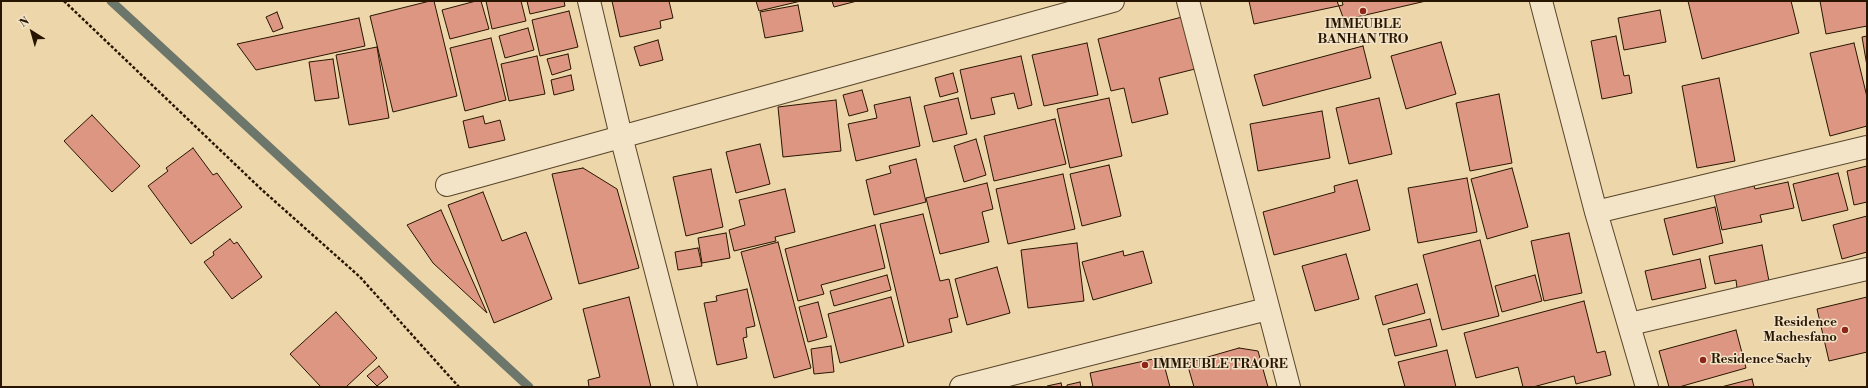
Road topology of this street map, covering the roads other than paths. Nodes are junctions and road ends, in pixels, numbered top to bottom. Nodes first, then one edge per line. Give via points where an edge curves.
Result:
1 (590, 1) edge
2 (1113, 1) edge
3 (1188, 1) edge
4 (1541, 1) edge
5 (622, 136) junction
6 (1867, 147) edge
7 (447, 185) dead end
8 (1596, 212) junction
9 (1867, 270) edge
10 (1267, 309) junction
11 (1630, 324) junction
12 (686, 387) edge
13 (961, 387) edge
14 (1289, 387) edge
15 (1647, 387) edge

1 - 5 street
2 - 5 street
3 - 10 street
4 - 8 street
5 - 7 street
5 - 12 street
6 - 8 street
8 - 11 street
9 - 11 street
10 - 13 street
10 - 14 street
11 - 15 street

